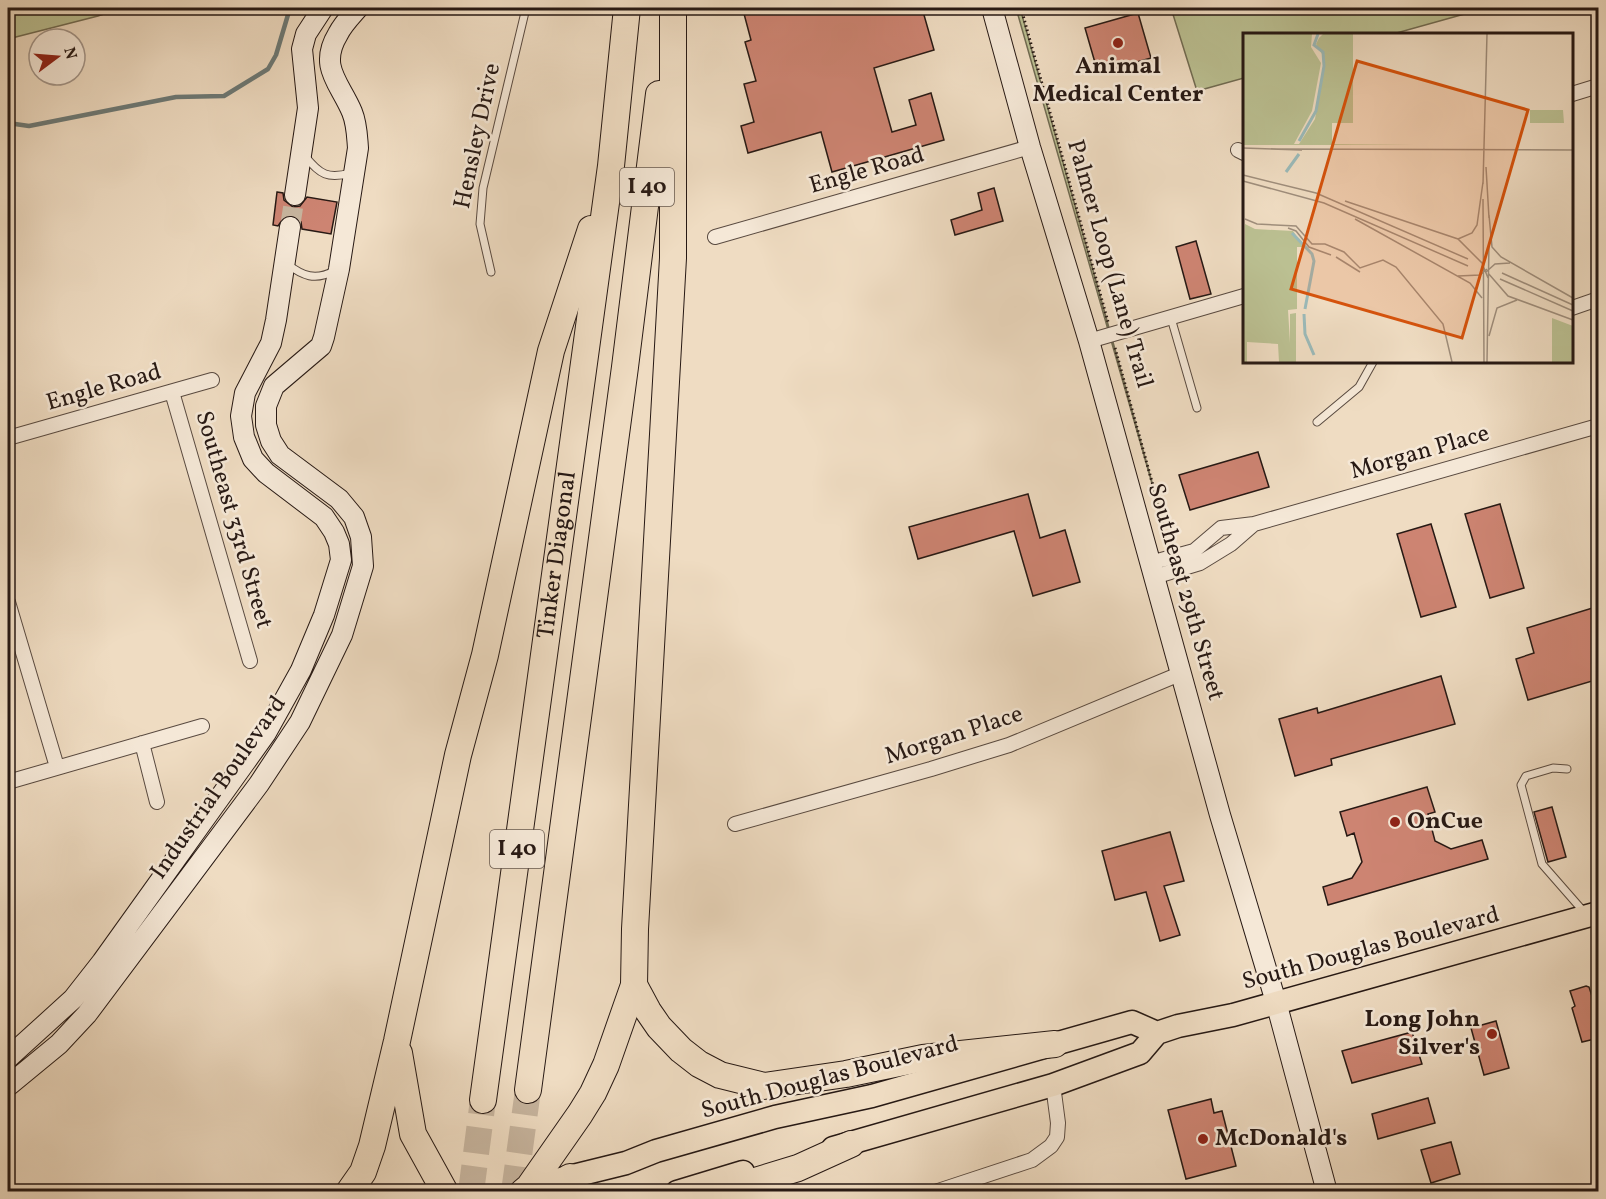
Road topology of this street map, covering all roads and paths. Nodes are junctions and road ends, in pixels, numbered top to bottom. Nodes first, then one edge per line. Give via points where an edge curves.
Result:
1 (323, 8) edge
2 (358, 8) edge
3 (526, 8) edge
4 (627, 8) edge
5 (671, 8) edge
6 (992, 8) edge
7 (1021, 8) edge
8 (1599, 86) edge
9 (1573, 94) edge
10 (1030, 147) junction
11 (302, 152) junction
12 (611, 166) junction
13 (354, 172) junction
14 (295, 195) tunnel mouth
15 (290, 227) tunnel mouth
16 (715, 237) dead end
17 (285, 262) junction
18 (339, 268) junction
19 (491, 272) dead end
20 (1243, 297) edge
21 (1599, 299) edge
22 (1573, 308) edge
23 (1171, 318) junction
24 (1109, 325) dead end
25 (1089, 341) junction
26 (1115, 347) dead end
27 (1371, 363) edge
28 (212, 380) dead end
29 (172, 392) junction
30 (1197, 408) dead end
31 (1317, 422) dead end
32 (1599, 426) edge
33 (8, 438) edge
34 (1166, 529) dead end
35 (1152, 570) junction
36 (8, 602) edge
37 (250, 661) dead end
38 (1182, 674) junction
39 (202, 726) dead end
40 (142, 743) junction
41 (57, 767) junction
42 (1567, 769) dead end
43 (8, 782) edge
44 (157, 802) dead end
45 (735, 824) dead end
46 (1593, 915) edge
47 (634, 985) junction
48 (1276, 1002) junction
49 (1157, 1033) junction
50 (397, 1041) junction
51 (1055, 1044) junction
52 (8, 1058) edge
53 (1053, 1085) junction
54 (8, 1086) edge
55 (528, 1090) tunnel mouth
56 (483, 1100) tunnel mouth
57 (851, 1144) junction
58 (537, 1188) edge
59 (1599, 1190) edge
60 (349, 1191) edge
61 (445, 1191) edge
62 (677, 1191) edge
63 (719, 1191) edge
64 (935, 1191) edge
65 (1327, 1191) edge
66 (1594, 1191) edge

1 - 11 main road via 306,34 302,49 308,108
2 - 13 main road, Industrial Boulevard via 338,34 330,64 357,130
3 - 19 lane, Hensley Drive via 483,189 480,224
4 - 12 highway, Tinker Diagonal / I 40
5 - 47 highway via 672,258
5 - 55 highway, Tinker Diagonal / I 40
6 - 10 main road, Southeast 29th Street
7 - 24 path, Palmer Loop (Lane) Trail
8 - 9 street
10 - 16 street, Engle Road
10 - 25 main road, Southeast 29th Street
11 - 13 lane via 321,173 335,176
11 - 14 main road
12 - 50 highway via 551,351
12 - 56 highway, Tinker Diagonal / I 40
13 - 18 main road, Industrial Boulevard
15 - 17 main road, Industrial Boulevard
17 - 18 lane via 307,277 326,276
17 - 52 main road, Industrial Boulevard via 271,343 245,393 241,416 253,459 266,474 324,517 334,532 341,560 324,615 301,669 266,733 73,999
18 - 54 main road, Industrial Boulevard via 321,346 274,386 266,406 266,425 280,455 339,499 354,517 361,537 363,566 342,635 300,722 259,784 87,1014 59,1044
20 - 23 street
21 - 22 street
23 - 25 street
23 - 30 lane
25 - 35 main road, Southeast 29th Street
26 - 34 path, Palmer Loop (Lane) Trail
27 - 31 lane via 1359,387
28 - 29 street, Engle Road
29 - 33 street, Engle Road
29 - 37 street, Southeast 33rd Street
32 - 35 street, Morgan Place via 1254,524 1200,563
35 - 38 main road, Southeast 29th Street
36 - 41 street
38 - 45 street, Morgan Place via 1009,745
38 - 48 main road, Southeast 29th Street
39 - 40 street
40 - 41 street
40 - 44 street
41 - 43 street
42 - 46 lane via 1553,768 1526,776 1521,785 1542,864
46 - 48 main road, South Douglas Boulevard
47 - 51 highway via 659,1027 699,1064 720,1075 764,1086 923,1058
47 - 58 highway via 593,1093
48 - 49 main road, South Douglas Boulevard
48 - 65 main road, Southeast 29th Street
49 - 51 main road, South Douglas Boulevard via 1132,1022
49 - 53 main road via 1140,1053
50 - 60 highway via 372,1146 363,1172
50 - 61 highway via 413,1134
51 - 58 main road, South Douglas Boulevard via 872,1096 775,1117
53 - 57 main road
53 - 64 street via 1058,1123 1057,1137 1051,1146 1032,1160
57 - 62 main road
57 - 63 highway via 798,1168
59 - 66 street

